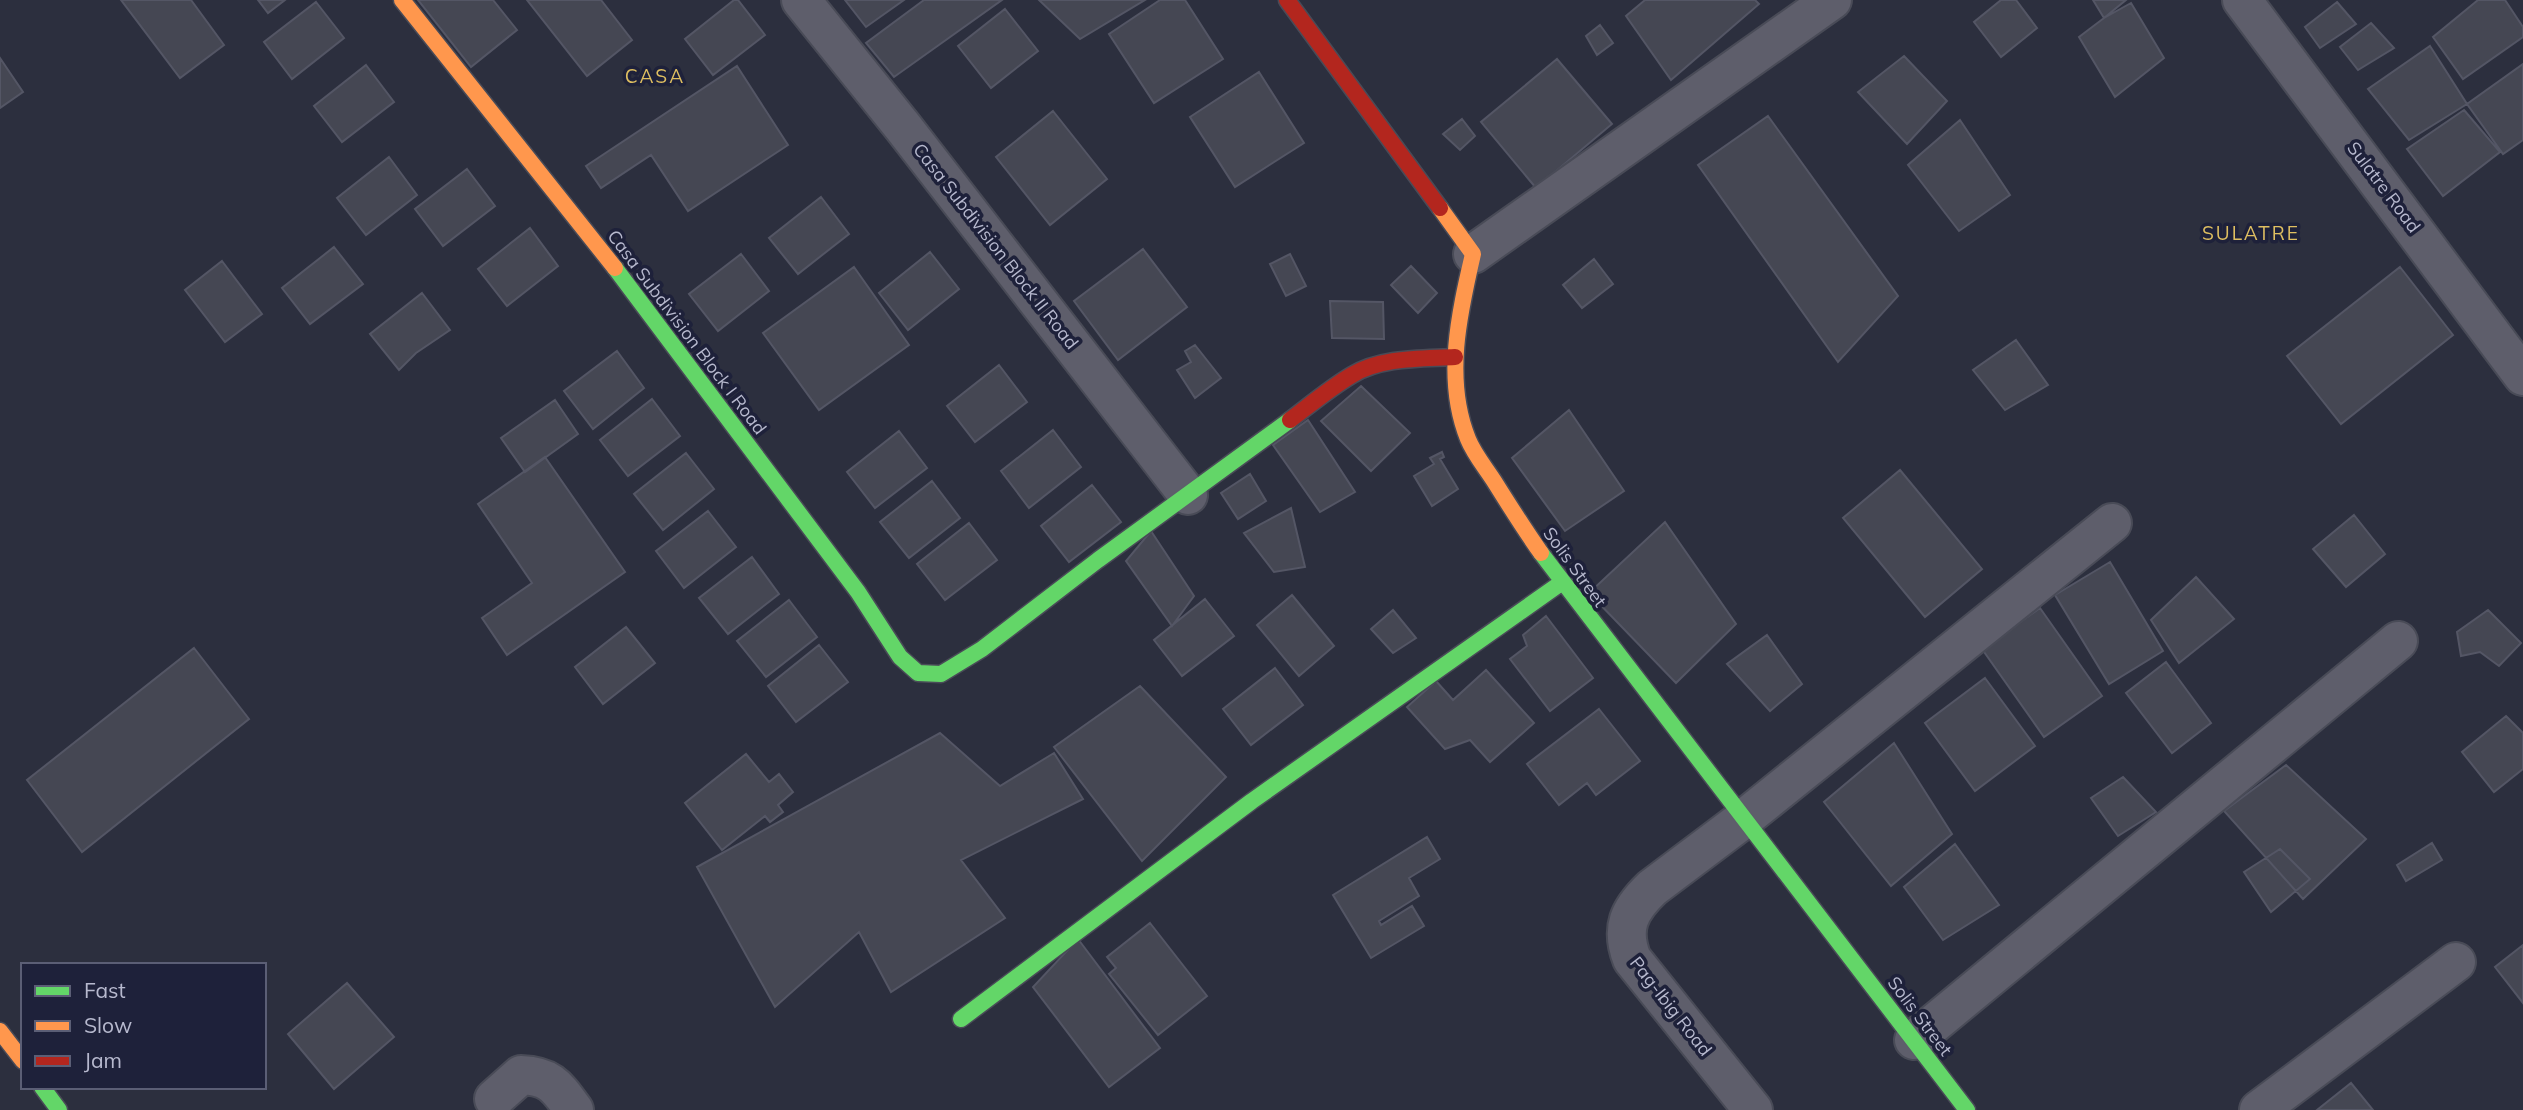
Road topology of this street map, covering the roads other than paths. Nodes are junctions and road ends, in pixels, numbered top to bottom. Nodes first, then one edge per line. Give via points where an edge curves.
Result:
1 (402, 0) edge
2 (801, 0) edge
3 (1287, 0) edge
4 (1832, 0) edge
5 (2242, 0) edge
6 (1473, 254) junction
7 (1455, 357) junction
8 (2523, 376) edge
9 (1188, 495) junction
10 (2112, 523) dead end
11 (1561, 583) junction
12 (2398, 641) dead end
13 (1745, 818) junction
14 (2456, 962) dead end
15 (961, 1019) dead end
16 (0, 1031) edge
17 (1914, 1040) junction
18 (21, 1058) edge
19 (43, 1089) edge
20 (494, 1099) dead end
21 (59, 1110) edge
22 (574, 1110) edge
23 (1752, 1110) edge
24 (1967, 1110) edge
25 (2259, 1110) edge

1 - 9 street, Casa Subdivision Block I Road via 617,271 911,669 941,674
2 - 9 street, Casa Subdivision Block II Road
3 - 6 street
4 - 6 street
5 - 8 street, Sulatre Road
6 - 7 street, Solis Street via 1458,319
7 - 9 street via 1361,370
7 - 11 street, Solis Street via 1467,436
10 - 13 street
11 - 13 street, Solis Street
11 - 15 street via 1252,801
12 - 17 street
13 - 17 street, Solis Street
13 - 23 street, Pag-Ibig Road via 1639,901 1628,922 1625,942 1632,959
14 - 25 street
16 - 18 street
17 - 24 street, Solis Street
19 - 21 street
20 - 22 street via 521,1076 540,1076 556,1086

